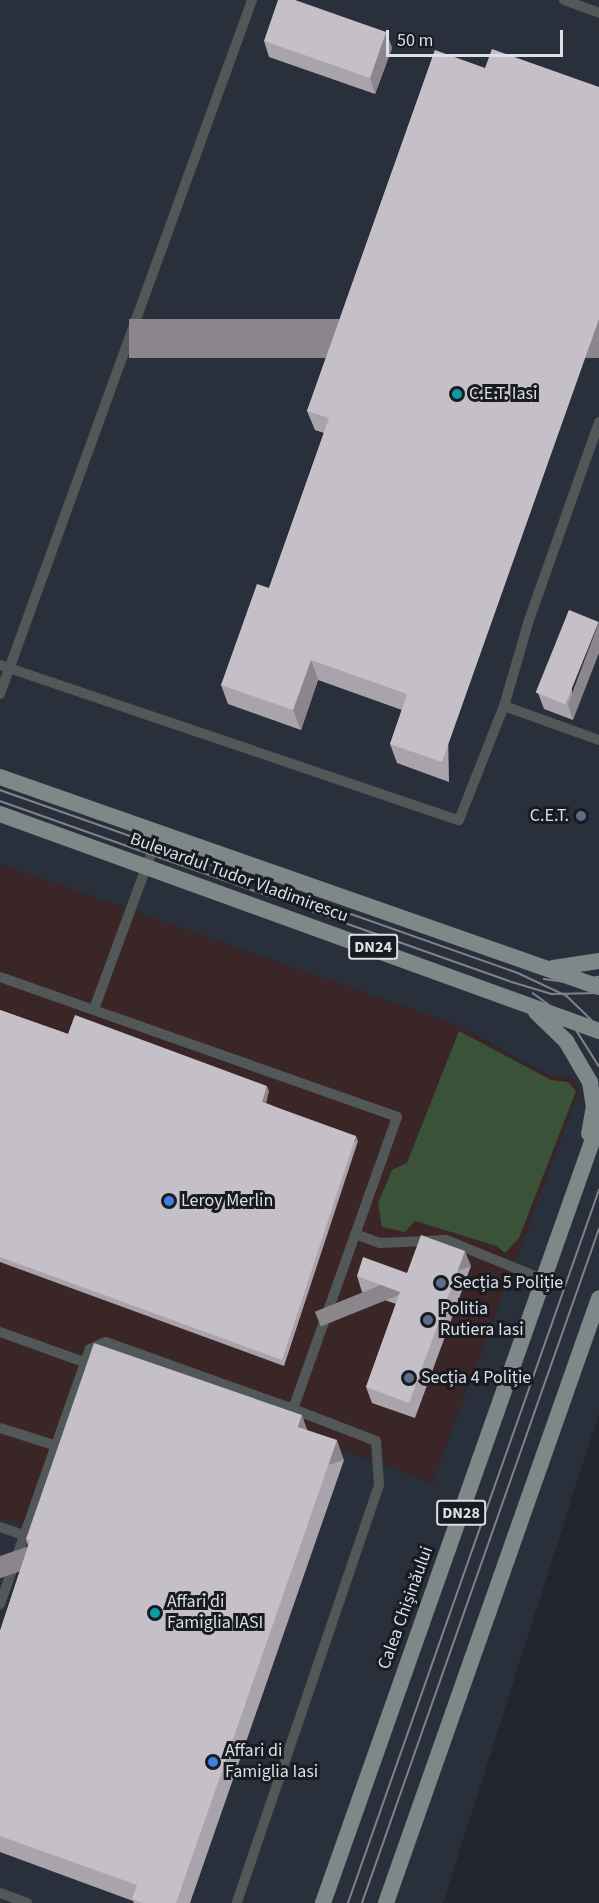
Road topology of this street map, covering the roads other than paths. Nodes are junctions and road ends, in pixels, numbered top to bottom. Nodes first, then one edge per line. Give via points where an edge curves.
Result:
1 (252, 0) edge
2 (564, 0) edge
3 (599, 14) edge
4 (599, 422) edge
5 (5, 667) edge
6 (0, 694) edge
7 (504, 706) junction
8 (599, 740) edge
9 (0, 777) edge
10 (0, 814) edge
11 (159, 832) junction
12 (147, 865) junction
13 (599, 961) edge
14 (538, 967) junction
15 (0, 977) edge
16 (599, 987) edge
17 (524, 1002) junction
18 (94, 1009) junction
19 (599, 1031) edge
20 (599, 1122) edge
21 (585, 1161) junction
22 (355, 1234) junction
23 (545, 1280) junction
24 (599, 1298) edge
25 (0, 1332) edge
26 (84, 1362) junction
27 (293, 1409) junction
28 (0, 1428) edge
29 (54, 1445) junction
30 (0, 1527) edge
31 (23, 1535) junction
32 (0, 1604) edge
33 (0, 1893) edge
34 (27, 1903) edge
35 (237, 1903) edge
36 (323, 1903) edge
37 (386, 1903) edge

1 - 5 lane
2 - 3 lane
4 - 7 lane via 529,620
5 - 6 lane
5 - 7 lane via 459,820
7 - 8 lane
9 - 11 main road, Bulevardul Tudor Vladimirescu / DN24
10 - 12 main road, Bulevardul Tudor Vladimirescu / DN24
11 - 12 lane
11 - 14 main road, Bulevardul Tudor Vladimirescu / DN24
12 - 17 main road, Bulevardul Tudor Vladimirescu / DN24
12 - 18 lane
13 - 14 main road via 567,968
14 - 16 main road, Bulevardul Tudor Vladimirescu / DN24
15 - 18 lane
17 - 19 main road, Bulevardul Tudor Vladimirescu / DN24
17 - 21 main road via 566,1041 590,1082 594,1106
18 - 22 lane via 397,1117
20 - 21 main road, Calea Chișinăului / DN28
21 - 23 main road, Calea Chișinăului / DN28
22 - 23 lane via 380,1243 446,1240 485,1254 497,1264
22 - 27 lane
23 - 36 main road, Calea Chișinăului / DN28
24 - 37 main road
25 - 26 lane
26 - 27 lane via 90,1349 106,1342
26 - 29 lane
27 - 35 lane via 376,1441 379,1485
28 - 29 lane
29 - 31 lane
30 - 31 lane
31 - 32 lane
33 - 34 lane

